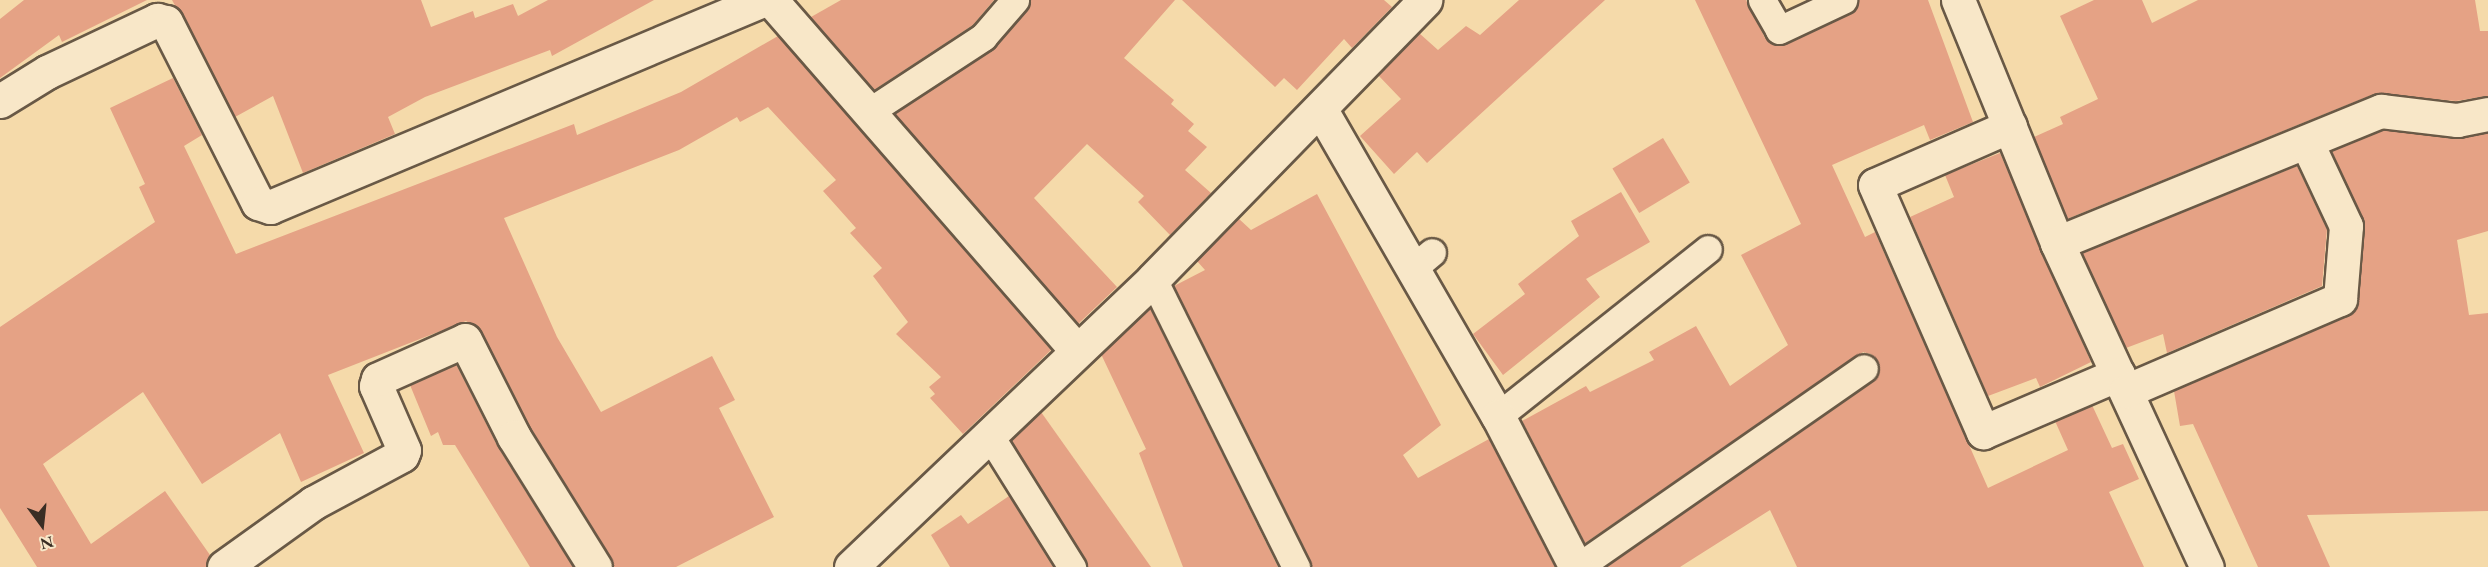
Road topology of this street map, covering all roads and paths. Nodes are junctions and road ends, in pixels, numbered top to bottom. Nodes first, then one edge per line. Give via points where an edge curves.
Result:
1 (763, 0) edge
2 (771, 0) edge
3 (1016, 0) edge
4 (1425, 0) edge
5 (1762, 0) edge
6 (1843, 0) edge
7 (1958, 0) edge
8 (0, 101) edge
9 (1321, 110) junction
10 (867, 113) junction
11 (2488, 114) edge
12 (2010, 126) junction
13 (2307, 143) junction
14 (2057, 243) junction
15 (1708, 249) dead end
16 (1153, 279) junction
17 (1076, 350) junction
18 (1864, 368) dead end
19 (2122, 383) junction
20 (1498, 416) junction
21 (990, 436) junction
22 (860, 564) edge
23 (224, 567) edge
24 (595, 567) edge
25 (1072, 567) edge
26 (1296, 567) edge
27 (1577, 567) edge
28 (2207, 567) edge

1 - 8 street via 270,207 258,203 166,22 157,20 47,72
2 - 10 street
3 - 10 lane via 983,37
4 - 9 street
5 - 6 lane via 1779,30
7 - 12 street
9 - 16 street
9 - 20 street via 1422,261
10 - 17 street
11 - 13 street via 2457,120 2381,111
12 - 14 street
12 - 19 street via 1875,185 1983,432
13 - 14 street
13 - 19 street via 2346,226 2340,299
14 - 19 street
15 - 20 lane
16 - 17 street
16 - 26 lane
17 - 21 street
18 - 27 lane
19 - 28 street
20 - 27 street
21 - 22 street
21 - 25 lane
23 - 24 street via 313,503 402,455 376,386 378,379 465,340 514,437

